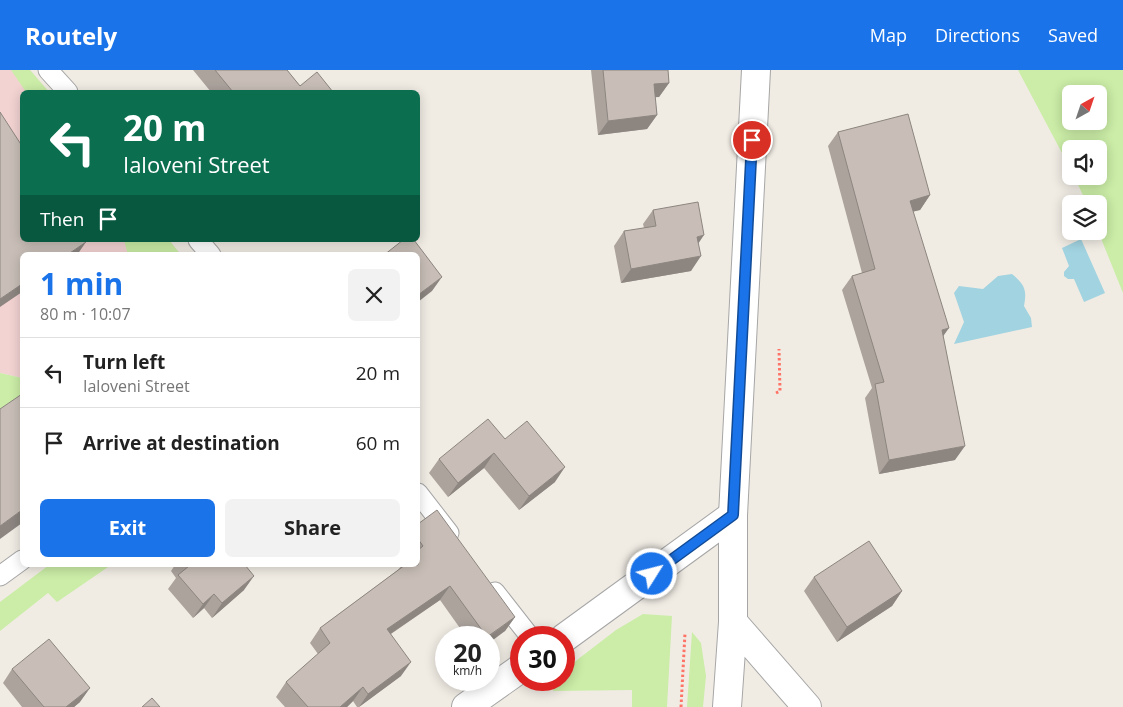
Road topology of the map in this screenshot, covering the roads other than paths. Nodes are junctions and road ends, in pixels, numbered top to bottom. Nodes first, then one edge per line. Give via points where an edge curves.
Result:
1 (48, 70) edge
2 (756, 70) edge
3 (66, 90) edge
4 (200, 242) edge
5 (208, 252) edge
6 (420, 496) edge
7 (733, 515) junction
8 (459, 546) edge
9 (20, 561) edge
10 (0, 576) edge
11 (483, 576) edge
12 (733, 622) junction
13 (522, 626) edge
14 (575, 630) edge
15 (510, 676) edge
16 (466, 707) edge
17 (727, 707) edge
18 (807, 707) edge

1 - 3 lane
2 - 7 street
4 - 5 lane
6 - 8 lane
7 - 12 street
7 - 14 street
9 - 10 lane
11 - 13 lane
12 - 17 street
12 - 18 street
15 - 16 street

